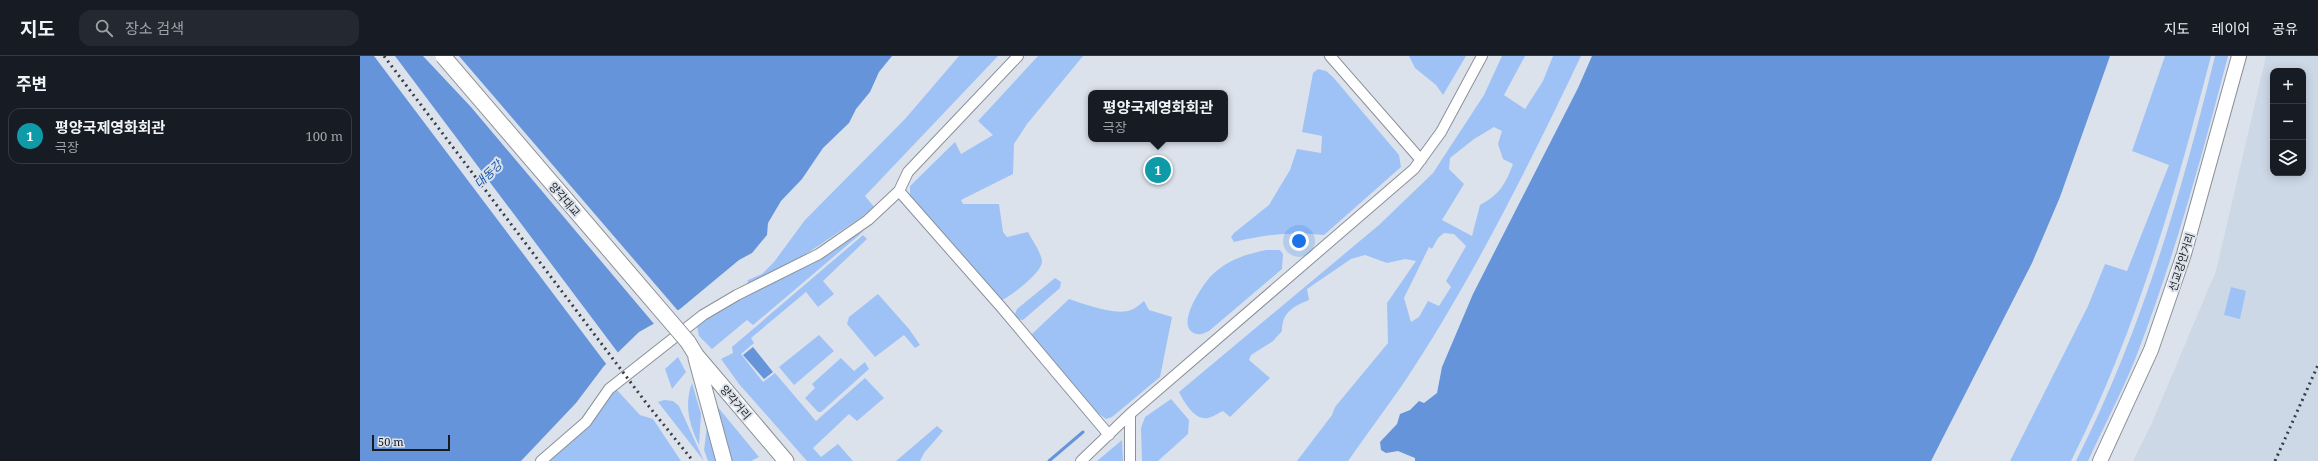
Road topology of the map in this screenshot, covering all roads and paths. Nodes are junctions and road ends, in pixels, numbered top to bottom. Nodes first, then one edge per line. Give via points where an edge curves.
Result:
1 (442, 56) edge
2 (1018, 56) edge
3 (1330, 56) edge
4 (1482, 56) edge
5 (2239, 56) edge
6 (1421, 160) junction
7 (899, 191) junction
8 (692, 349) junction
9 (1130, 414) junction
10 (1109, 435) junction
11 (780, 460) edge
12 (541, 461) edge
13 (724, 461) edge
14 (1081, 461) edge
15 (1130, 461) edge
16 (2100, 461) edge

1 - 8 main road, 양각대교, bridge
2 - 7 street via 908,172
3 - 6 street
4 - 6 street via 1447,121
5 - 16 main road, 선교강안거리 via 2184,254 2151,350
6 - 9 street via 1407,176
7 - 10 street
7 - 12 street via 868,220 819,254 703,315 609,389 586,422
8 - 11 main road, 양각거리
8 - 13 main road
9 - 10 street
9 - 15 street
10 - 14 street

